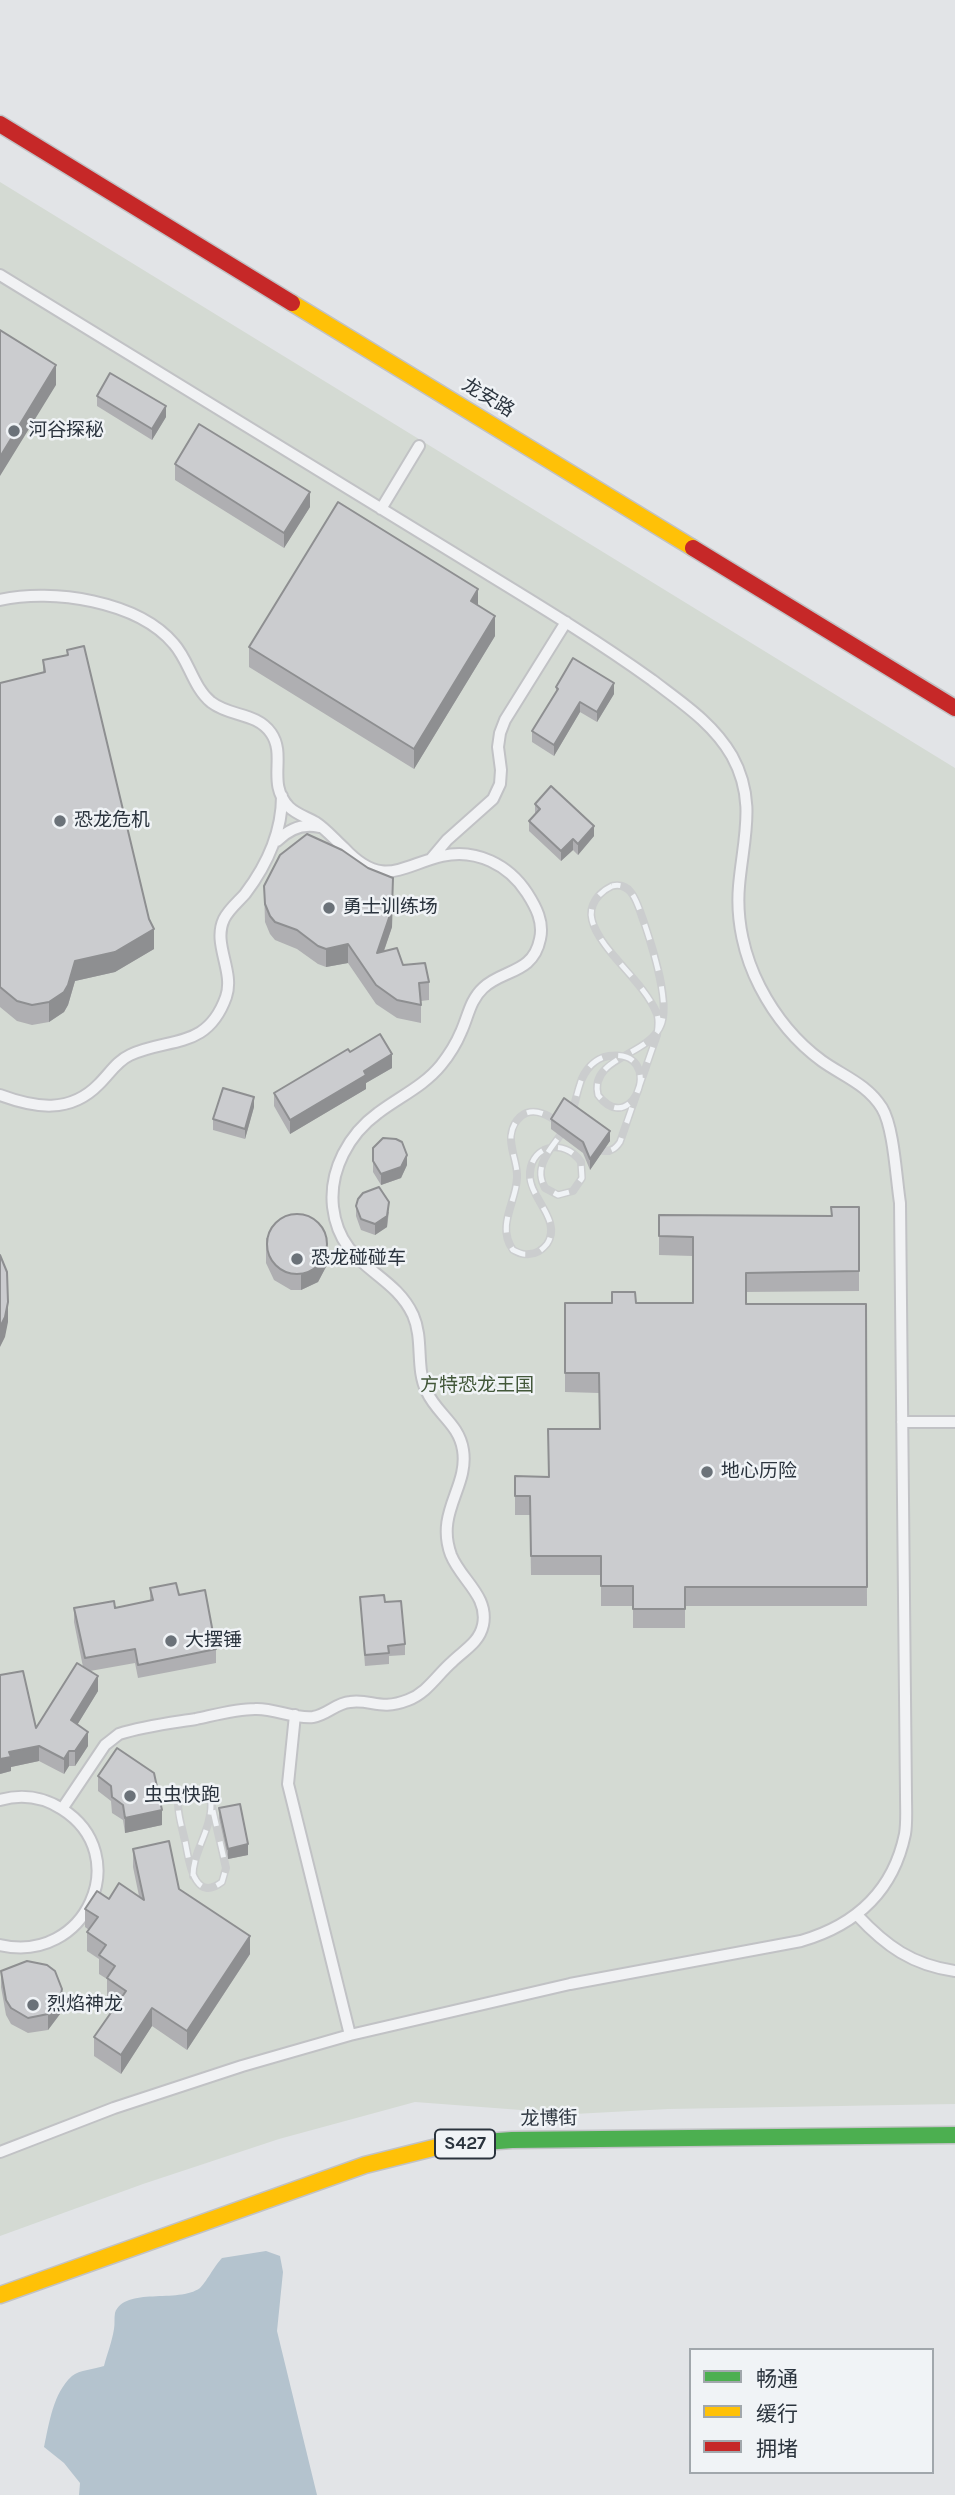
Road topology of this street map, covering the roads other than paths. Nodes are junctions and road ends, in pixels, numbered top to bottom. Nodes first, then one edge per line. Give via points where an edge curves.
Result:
1 (0, 124) edge
2 (0, 275) edge
3 (419, 446) dead end
4 (381, 509) junction
5 (0, 600) edge
6 (566, 622) junction
7 (955, 708) edge
8 (282, 796) junction
9 (326, 830) junction
10 (273, 845) junction
11 (430, 860) junction
12 (0, 1095) edge
13 (902, 1422) junction
14 (955, 1422) edge
15 (295, 1715) junction
16 (0, 1800) edge
17 (62, 1809) junction
18 (857, 1915) junction
19 (0, 1945) edge
20 (955, 1971) edge
21 (350, 2035) junction
22 (955, 2135) edge
23 (0, 2152) edge
24 (0, 2295) edge

1 - 7 main road, 龙安路
2 - 4 lane
3 - 4 lane
4 - 6 lane
5 - 8 lane via 37,595 108,604 159,628 180,651 205,697 228,712 259,720 268,729 278,750 276,775
6 - 11 lane via 500,733 500,784 493,799
6 - 13 lane via 692,710 723,742 746,797 747,836 738,907 751,967 772,1010 804,1046 860,1083 884,1111 900,1203
8 - 9 lane via 289,806
8 - 10 lane
9 - 10 lane via 295,828
9 - 11 lane via 354,858 374,869 403,870
10 - 12 lane via 256,879 224,919 220,930 228,976 226,996 200,1033 132,1054 118,1062 96,1087 69,1102 38,1107
11 - 15 lane via 466,854 498,864 522,886 539,914 537,950 523,968 486,985 476,996 456,1044 433,1074 373,1116 352,1140 338,1163 333,1203 348,1246 395,1290 412,1314 422,1348 425,1389 459,1434 463,1463 447,1516 449,1542 451,1554 481,1603 483,1626 473,1644 416,1697 389,1706 352,1701 313,1717
13 - 14 lane
13 - 18 lane via 905,1831 890,1876
15 - 17 lane via 248,1709 119,1734 104,1745
15 - 21 lane via 288,1784
16 - 17 lane via 32,1798
17 - 19 lane via 80,1824 94,1852 97,1868 92,1899 75,1926 56,1940 33,1947
18 - 20 lane via 906,1956
18 - 21 lane via 827,1933 801,1941 570,1984
21 - 23 lane via 114,2108
22 - 24 main road, 龙博街 / S427 via 512,2140 445,2145 365,2165

